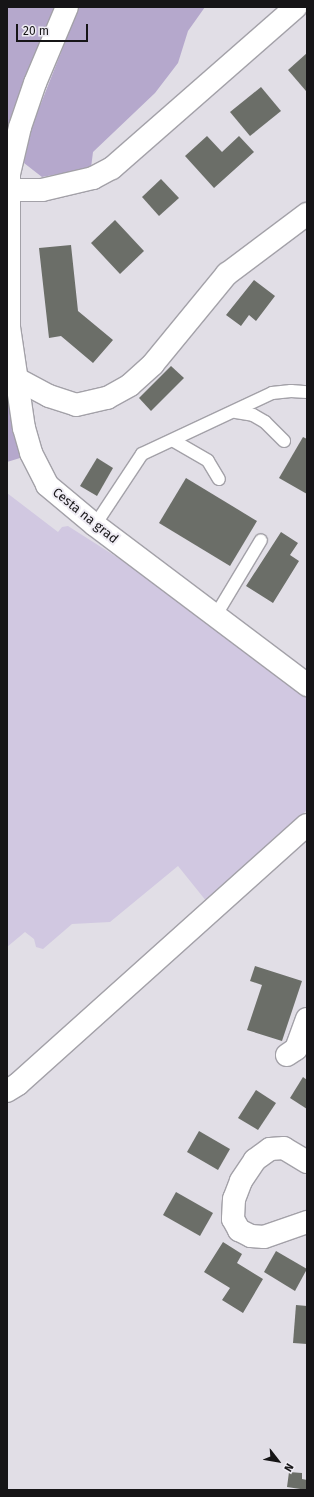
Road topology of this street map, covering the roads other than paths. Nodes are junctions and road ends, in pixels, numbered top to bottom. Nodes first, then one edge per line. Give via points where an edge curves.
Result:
1 (67, 7) edge
2 (296, 7) edge
3 (9, 190) junction
4 (307, 214) edge
5 (17, 379) junction
6 (307, 392) edge
7 (236, 412) junction
8 (284, 440) dead end
9 (174, 441) junction
10 (219, 479) dead end
11 (94, 525) junction
12 (261, 540) dead end
13 (216, 615) junction
14 (307, 685) edge
15 (307, 825) edge
16 (307, 1019) edge
17 (287, 1055) dead end
18 (7, 1091) edge
19 (307, 1162) edge
20 (307, 1222) edge

1 - 3 street, Cesta na grad via 35,83 20,127 9,174
2 - 3 street via 112,168 93,178 50,188
3 - 5 street, Cesta na grad via 9,327
4 - 5 street via 227,274 153,364 130,385 107,398 76,405 49,396
5 - 11 street, Cesta na grad via 24,428 47,485
6 - 7 lane via 291,390 272,393
7 - 8 lane via 265,422
7 - 9 lane
9 - 10 lane via 208,461
9 - 11 lane via 142,454
11 - 13 street, Cesta na grad
12 - 13 lane
13 - 14 street, Cesta na grad
15 - 18 street via 18,1084
16 - 17 street via 296,1049
19 - 20 street via 284,1148 270,1149 255,1160 236,1193 233,1219 239,1230 251,1236 264,1237

